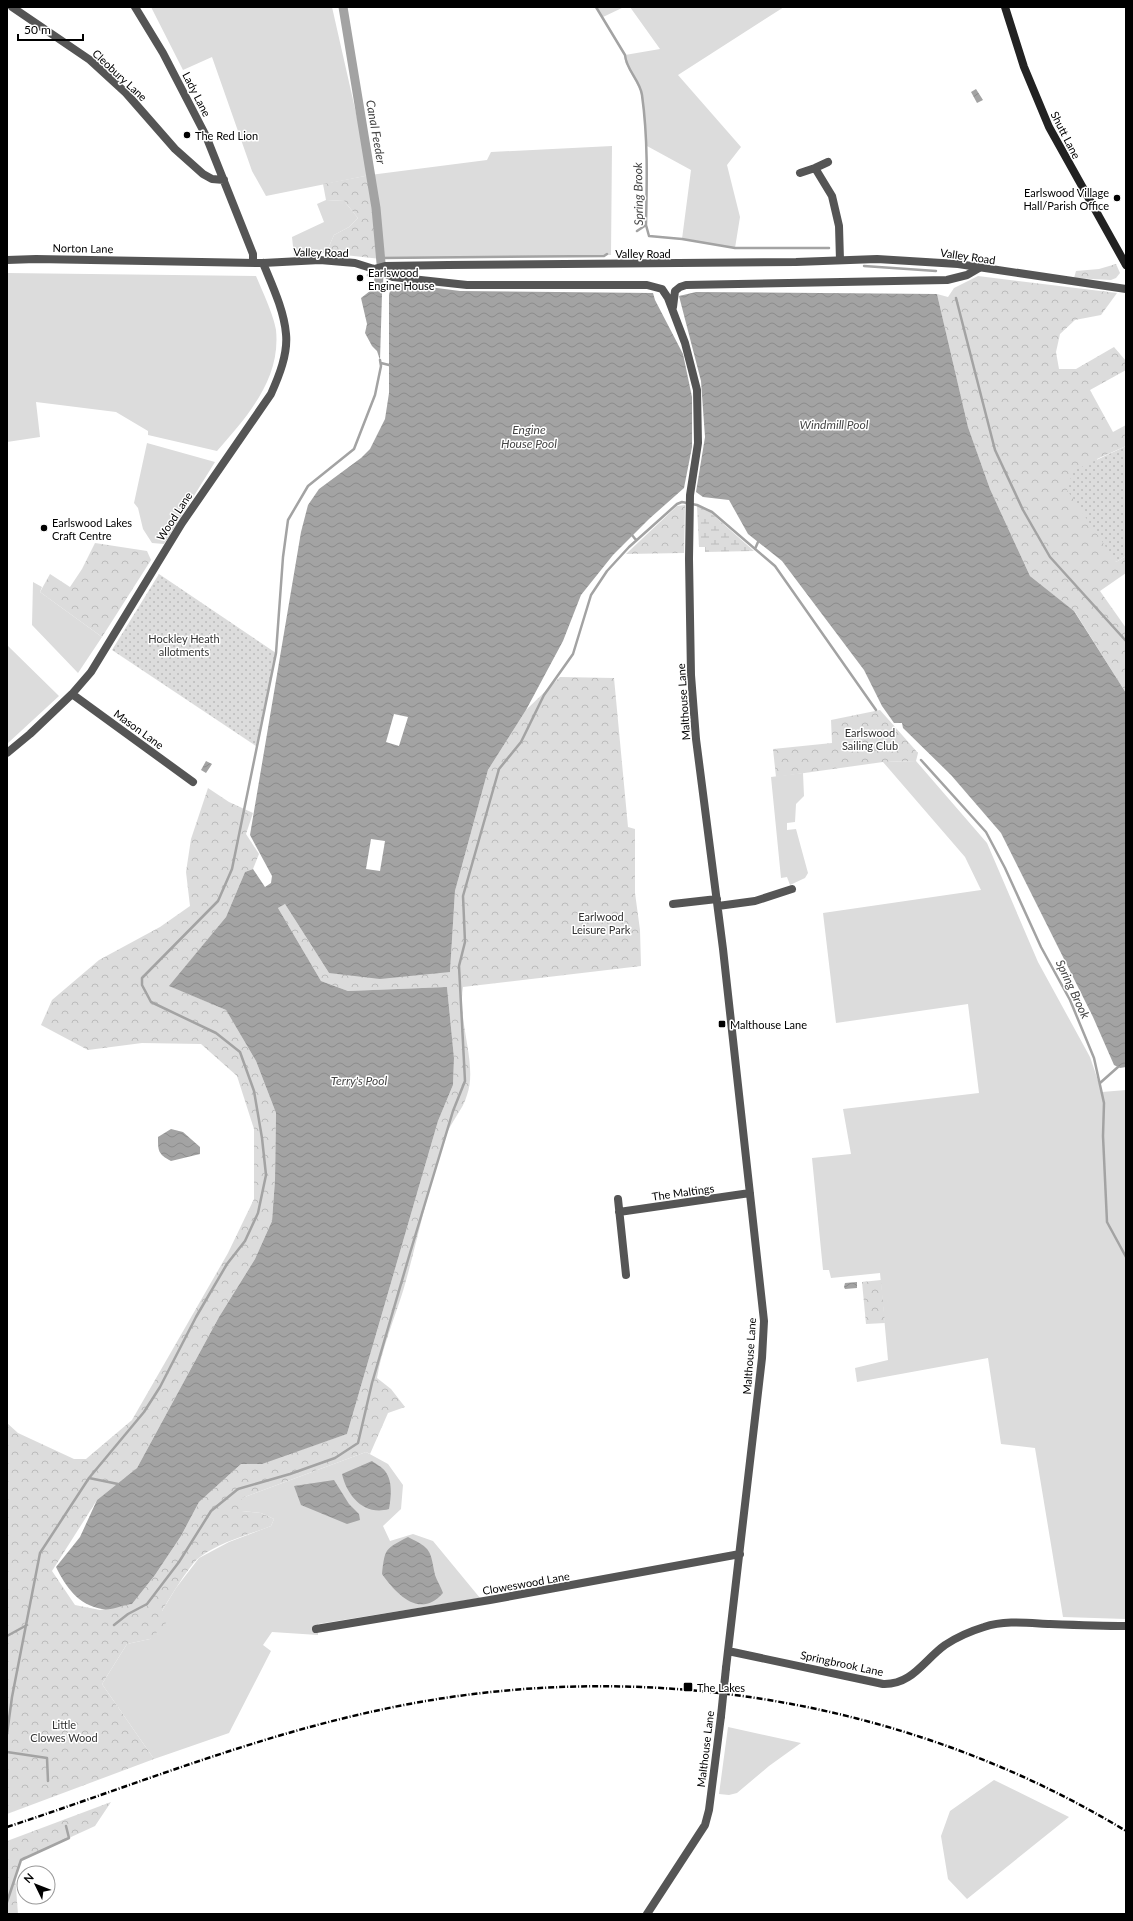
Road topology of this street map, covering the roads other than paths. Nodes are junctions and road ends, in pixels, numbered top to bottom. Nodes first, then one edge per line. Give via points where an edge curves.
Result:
1 (12, 7) edge
2 (135, 7) edge
3 (1005, 7) edge
4 (828, 162) dead end
5 (816, 168) junction
6 (800, 173) dead end
7 (224, 180) junction
8 (7, 260) edge
9 (160, 260) joint
10 (840, 260) junction
11 (253, 263) junction
12 (263, 263) junction
13 (1126, 264) edge
14 (979, 268) junction
15 (374, 269) junction
16 (1126, 289) edge
17 (673, 307) junction
18 (72, 694) junction
19 (7, 753) edge
20 (193, 782) dead end
21 (792, 889) dead end
22 (718, 903) junction
23 (673, 904) dead end
24 (750, 1193) junction
25 (618, 1199) dead end
26 (620, 1212) junction
27 (626, 1275) dead end
28 (740, 1554) junction
29 (1126, 1626) edge
30 (316, 1629) dead end
31 (728, 1652) junction
32 (647, 1914) edge

1 - 7 street, Cleobury Lane via 90,60 126,93 175,149 203,174 212,179
2 - 7 street, Lady Lane via 163,53 199,123
3 - 13 main road, Shutt Lane via 1024,67 1049,127
4 - 5 street
5 - 6 street
5 - 10 street via 832,196 839,226
7 - 11 street, Lady Lane via 253,254
8 - 9 street, Norton Lane
9 - 11 street, Valley Road
10 - 14 street, Valley Road via 921,261
10 - 15 street, Valley Road via 385,266
11 - 12 street, Valley Road
12 - 15 street, Valley Road via 320,260 355,263
12 - 18 street, Wood Lane via 286,334 284,357 277,380 253,421 182,523 90,672
14 - 16 street, Valley Road
14 - 17 street via 967,275 946,280 686,285 675,291
15 - 17 street, Malthouse Lane via 393,277 467,285 647,285 662,289
17 - 22 street, Malthouse Lane via 688,350 697,390 698,442 690,495 691,675 696,739
18 - 19 street, Wood Lane
18 - 20 street, Mason Lane
21 - 22 street via 755,901
22 - 23 street
22 - 24 street, Malthouse Lane
24 - 26 street, The Maltings
24 - 28 street, Malthouse Lane via 764,1325
25 - 26 street
26 - 27 street
28 - 30 street, Cloweswood Lane
28 - 31 street, Malthouse Lane
29 - 31 street, Springbrook Lane via 1009,1622 985,1626 945,1645 915,1673 893,1684
31 - 32 street, Malthouse Lane, bridge via 705,1825

